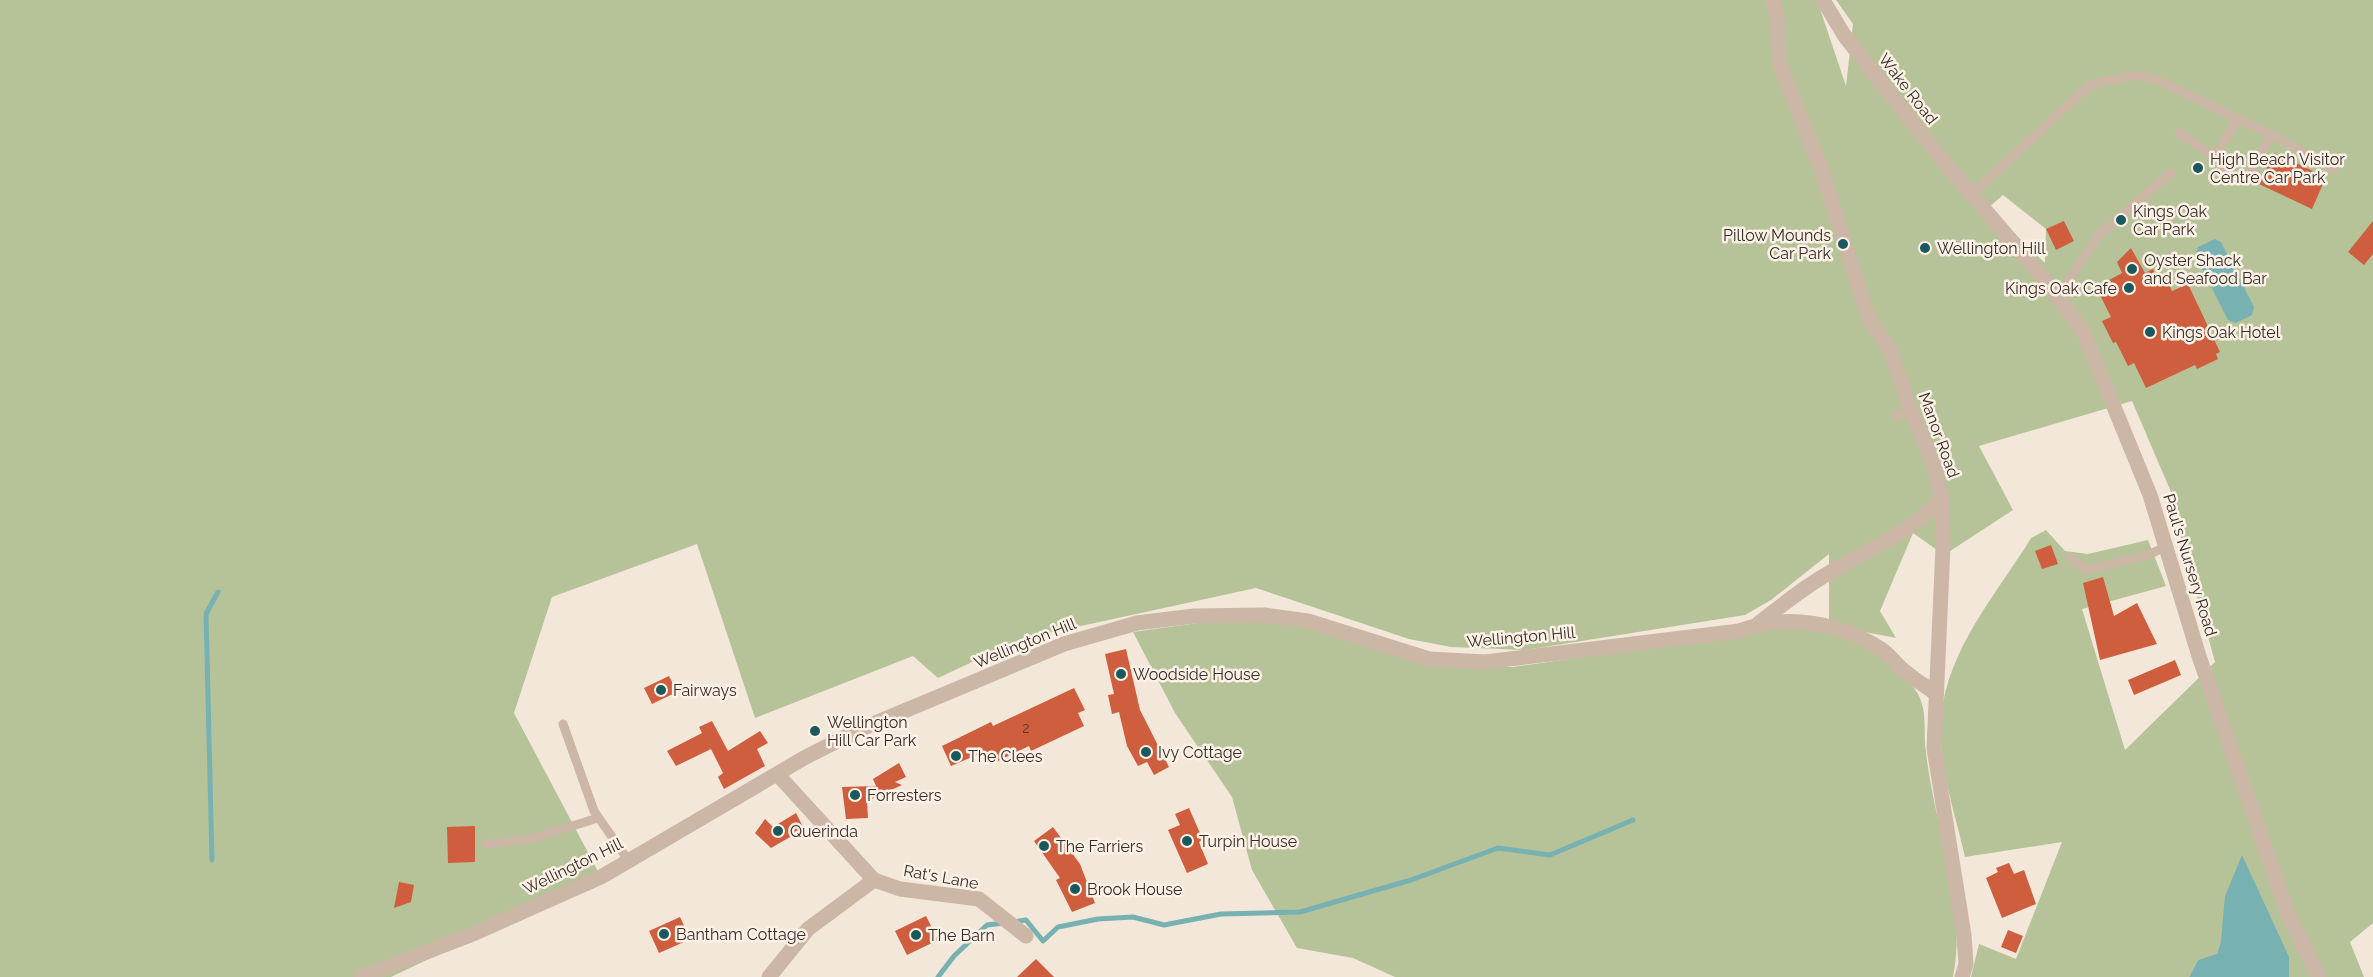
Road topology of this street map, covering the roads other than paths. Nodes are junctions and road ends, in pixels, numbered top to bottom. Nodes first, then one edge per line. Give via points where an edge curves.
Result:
1 (1773, 0) edge
2 (1823, 0) edge
3 (2237, 119) junction
4 (2178, 132) dead end
5 (2271, 135) junction
6 (2215, 157) junction
7 (2334, 170) dead end
8 (2171, 173) dead end
9 (1973, 194) junction
10 (2058, 296) junction
11 (1911, 411) junction
12 (1895, 416) dead end
13 (1942, 498) junction
14 (2167, 546) junction
15 (2070, 558) dead end
16 (1759, 623) junction
17 (1935, 693) junction
18 (563, 724) dead end
19 (778, 775) junction
20 (598, 818) junction
21 (486, 844) dead end
22 (628, 861) junction
23 (873, 880) junction
24 (1026, 936) dead end
25 (361, 977) edge
26 (769, 977) edge
27 (1962, 977) edge
28 (2319, 977) edge

1 - 11 street, Manor Road via 1778,15 1781,68 1821,168 1869,319 1890,350
2 - 9 street, Wake Road via 1851,44
3 - 5 lane
3 - 6 lane
3 - 9 lane via 2162,82 2138,75 2091,84
4 - 6 lane
5 - 6 lane via 2247,178 2238,180 2225,172
5 - 7 lane
8 - 10 lane via 2099,235
9 - 10 street, Paul's Nursery Road
10 - 14 street, Paul's Nursery Road via 2083,331 2107,384
11 - 12 lane
11 - 13 street, Manor Road via 1932,459
13 - 16 street, Wellington Hill via 1900,534 1819,578
13 - 17 street, Manor Road
14 - 15 lane via 2148,555 2087,570
14 - 28 street, Paul's Nursery Road via 2254,820 2288,914
16 - 17 street, Wellington Hill via 1808,621 1859,637 1883,650
16 - 19 street, Wellington Hill via 1739,631 1485,662 1429,659 1308,621 1264,615 1194,615 1137,623 1064,644 920,703 804,758
17 - 27 street, Manor Road via 1934,748 1964,935 1966,964
18 - 20 lane
19 - 22 street, Wellington Hill via 695,819
19 - 23 street
20 - 21 lane via 530,839
20 - 22 lane
22 - 25 street, Wellington Hill via 473,934
23 - 24 street, Rat's Lane via 900,889 979,899
23 - 26 street via 808,929

